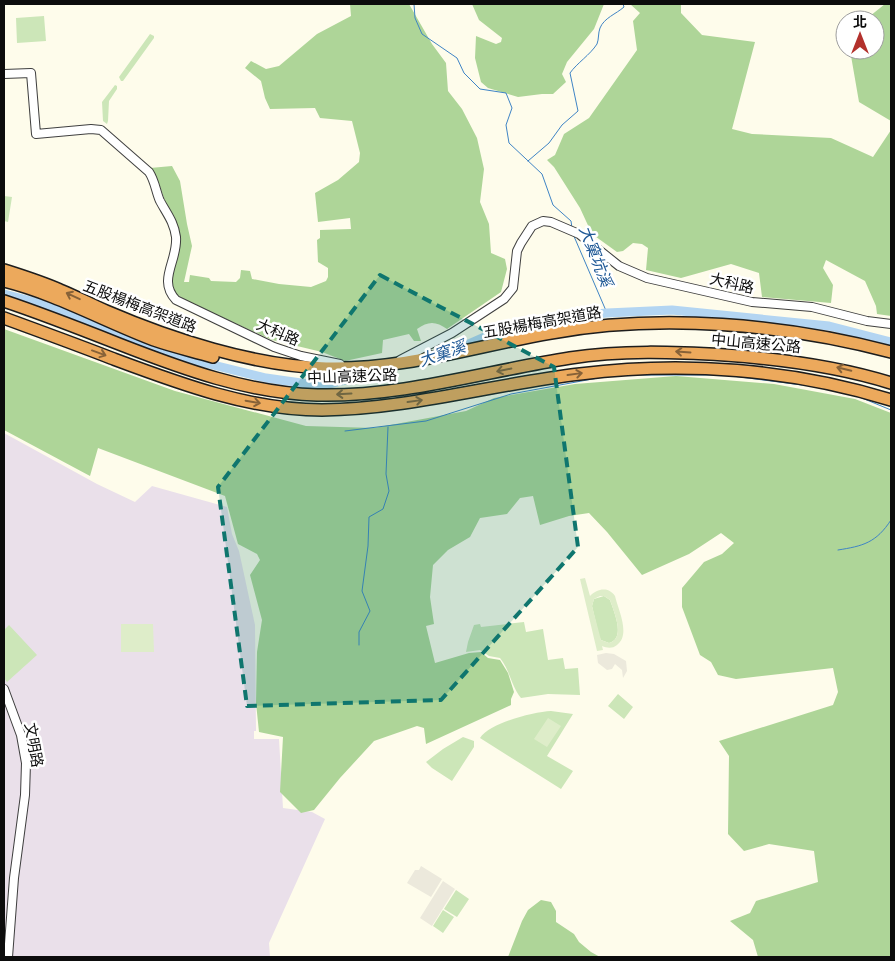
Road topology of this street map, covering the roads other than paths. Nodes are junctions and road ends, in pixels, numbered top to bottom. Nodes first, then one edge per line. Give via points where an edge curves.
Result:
1 (4, 74) edge
2 (4, 270) edge
3 (4, 281) edge
4 (4, 301) edge
5 (4, 318) edge
6 (891, 324) edge
7 (891, 352) edge
8 (891, 359) edge
9 (891, 382) edge
10 (891, 400) edge
11 (4, 689) edge
12 (8, 957) edge

1 - 6 street, 大科路 via 31,73 36,134 101,130 149,172 174,230 176,247 167,282 176,300 274,348 301,356 358,366 399,360 452,334 510,294 517,251 526,233 538,222 551,222 579,234 619,266 642,276 752,302 812,308
7 -> 2 highway, 五股楊梅高架道路 via 766,329 642,323 581,328 392,364 357,368 294,366 230,354 198,344
3 - 8 highway, 五股楊梅高架道路 via 180,348 286,370 328,373 392,370 569,336 634,330 768,335 837,345
9 -> 4 highway, 中山高速公路 via 812,364 673,352 572,358 409,389 318,395 278,392 206,376
5 -> 10 highway, 中山高速公路 via 159,377 233,398 281,407 321,410 365,408 579,374 680,368 773,374
11 - 12 street, 文明路 via 21,735 26,763

